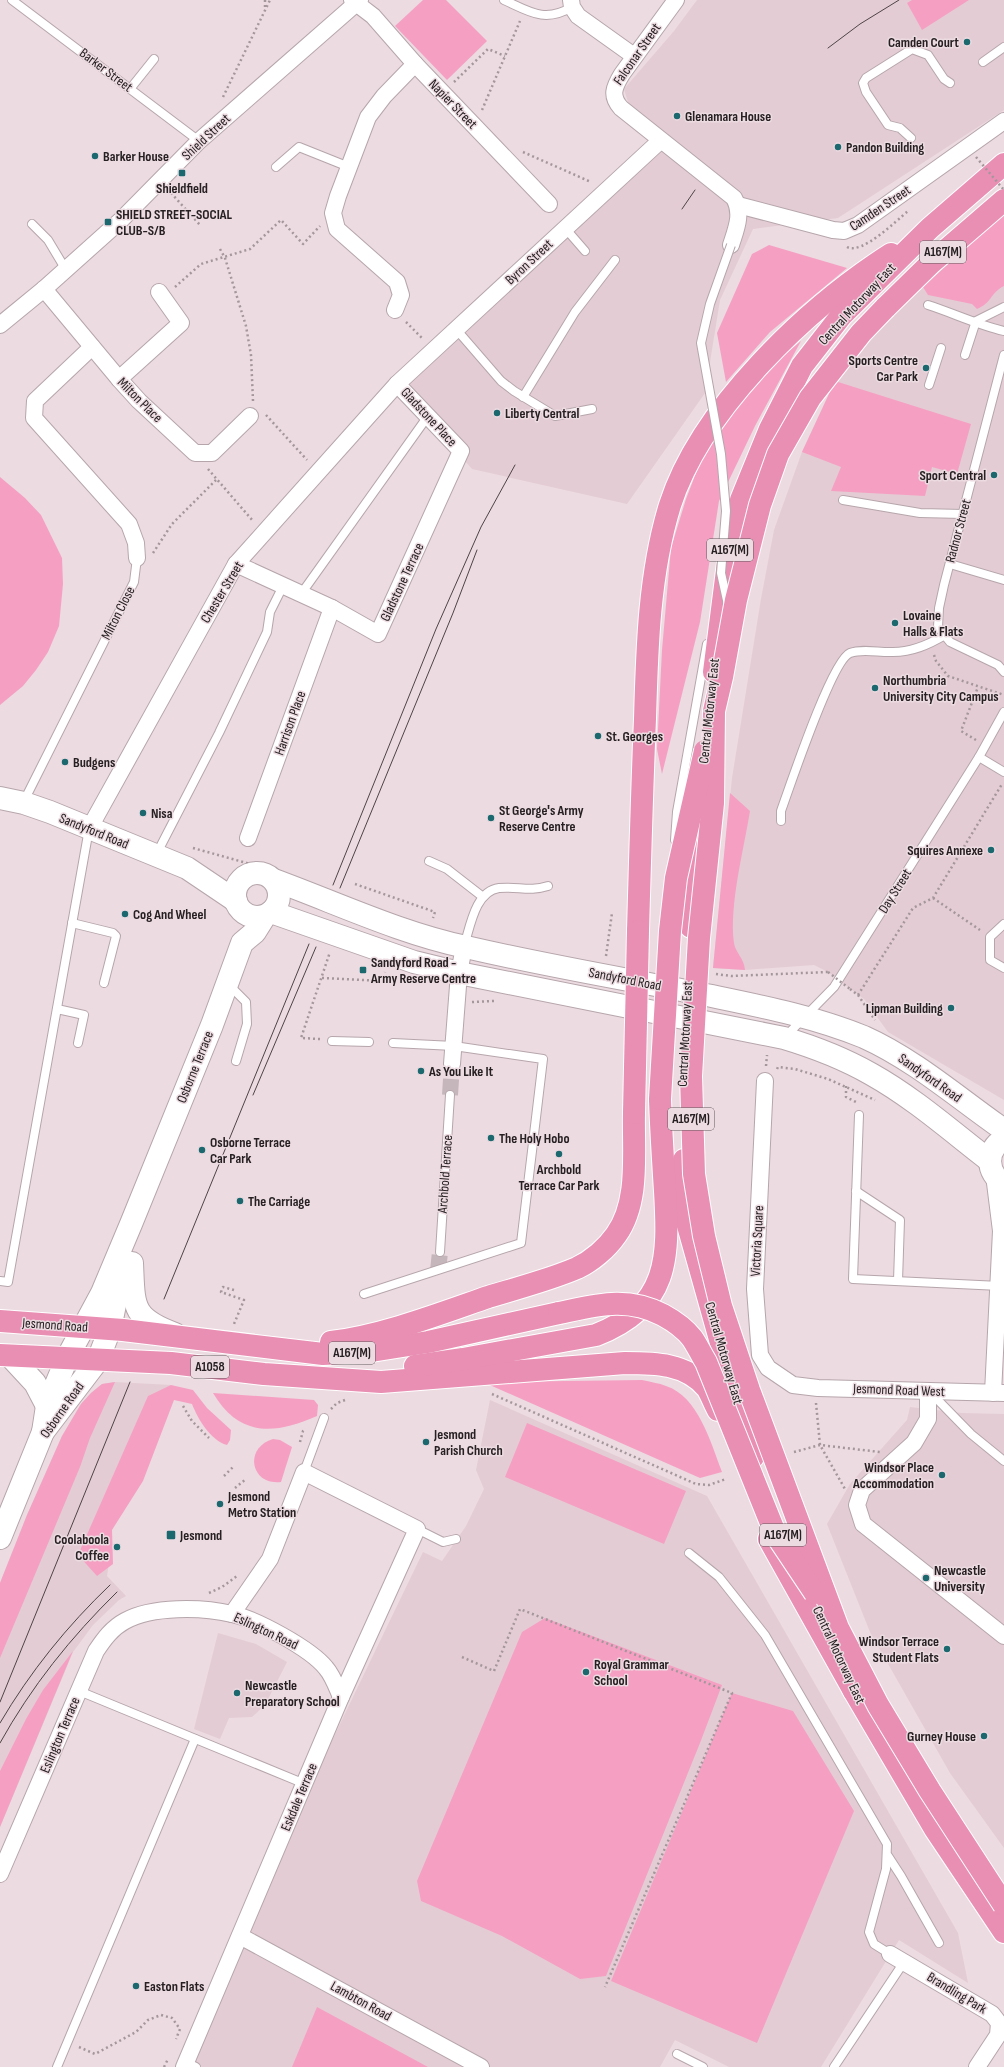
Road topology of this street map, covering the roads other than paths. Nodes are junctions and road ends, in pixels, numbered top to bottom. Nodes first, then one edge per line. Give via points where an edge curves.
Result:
1 (12, 0) edge
2 (504, 0) edge
3 (676, 0) edge
4 (356, 1) edge
5 (571, 3) edge
6 (1004, 47) edge
7 (634, 56) junction
8 (154, 59) dead end
9 (983, 62) dead end
10 (415, 64) junction
11 (950, 83) dead end
12 (130, 89) junction
13 (1004, 121) edge
14 (912, 138) dead end
15 (199, 141) junction
16 (660, 141) junction
17 (1004, 164) edge
18 (276, 167) dead end
19 (349, 167) junction
20 (1004, 200) edge
21 (549, 204) dead end
22 (738, 205) junction
23 (32, 224) dead end
24 (565, 228) junction
25 (930, 228) junction
26 (731, 245) joint
27 (585, 250) dead end
28 (616, 260) dead end
29 (66, 270) junction
30 (44, 289) junction
31 (161, 295) road end
32 (928, 305) dead end
33 (1004, 307) edge
34 (395, 310) road end
35 (976, 321) junction
36 (0, 325) edge
37 (456, 330) junction
38 (1004, 331) edge
39 (92, 347) junction
40 (941, 348) dead end
41 (965, 355) dead end
42 (1004, 355) edge
43 (119, 379) junction
44 (397, 384) junction
45 (929, 385) dead end
46 (523, 397) junction
47 (256, 409) road end
48 (592, 409) dead end
49 (428, 416) junction
50 (462, 451) joint
51 (843, 500) dead end
52 (963, 514) junction
53 (144, 557) joint
54 (236, 564) junction
55 (950, 564) junction
56 (721, 573) junction
57 (1004, 580) edge
58 (283, 586) junction
59 (301, 594) junction
60 (714, 604) dead end
61 (332, 608) junction
62 (732, 620) junction
63 (709, 634) dead end
64 (945, 635) junction
65 (1004, 672) edge
66 (714, 711) junction
67 (1004, 712) edge
68 (980, 757) junction
69 (1004, 772) edge
70 (0, 798) edge
71 (24, 803) junction
72 (781, 821) dead end
73 (89, 829) junction
74 (248, 838) dead end
75 (156, 856) junction
76 (429, 861) dead end
77 (187, 868) junction
78 (246, 876) junction
79 (676, 878) junction
80 (274, 880) junction
81 (548, 886) dead end
82 (483, 897) junction
83 (254, 910) junction
84 (72, 923) junction
85 (1004, 924) edge
86 (464, 947) junction
87 (1004, 968) edge
88 (459, 973) junction
89 (104, 983) dead end
90 (228, 984) junction
91 (56, 1009) junction
92 (806, 1016) junction
93 (332, 1040) road end
94 (78, 1042) dead end
95 (369, 1042) dead end
96 (393, 1043) dead end
97 (454, 1046) junction
98 (779, 1047) junction
99 (236, 1062) dead end
100 (452, 1064) tunnel mouth
101 (765, 1080) road end
102 (450, 1095) tunnel mouth
103 (859, 1115) road end
104 (1004, 1130) edge
105 (1004, 1139) edge
106 (996, 1174) edge
107 (856, 1191) junction
108 (131, 1224) junction
109 (1002, 1227) edge
110 (440, 1252) tunnel mouth
111 (0, 1281) edge
112 (898, 1281) junction
113 (1001, 1286) edge
114 (364, 1294) dead end
115 (0, 1321) edge
116 (83, 1327) junction
117 (110, 1329) junction
118 (183, 1337) junction
119 (276, 1349) junction
120 (4, 1355) edge
121 (67, 1358) junction
122 (98, 1360) junction
123 (323, 1376) junction
124 (793, 1385) joint
125 (928, 1391) junction
126 (998, 1393) edge
127 (47, 1406) junction
128 (324, 1418) road end
129 (43, 1432) junction
130 (1004, 1461) edge
131 (304, 1472) junction
132 (417, 1529) junction
133 (0, 1538) edge
134 (456, 1539) dead end
135 (689, 1553) dead end
136 (142, 1614) joint
137 (232, 1614) junction
138 (838, 1628) junction
139 (1004, 1636) edge
140 (854, 1691) junction
141 (79, 1692) junction
142 (341, 1697) junction
143 (195, 1739) junction
144 (305, 1784) junction
145 (888, 1856) junction
146 (0, 1874) edge
147 (988, 1880) junction
148 (1004, 1895) edge
149 (1004, 1905) edge
150 (1004, 1932) edge
151 (240, 1936) junction
152 (939, 1943) dead end
153 (897, 1958) junction
154 (677, 2054) dead end
155 (189, 2065) edge
156 (57, 2067) edge
157 (481, 2067) edge
158 (703, 2067) edge
159 (834, 2067) edge
160 (977, 2067) edge

1 - 12 lane, Barker Street
2 - 5 lane via 544,16 553,16
3 - 7 street, Falconar Street
4 - 10 street, Napier Street via 373,16
4 - 15 street, Shield Street
5 - 7 street via 578,16
6 - 9 lane
7 - 16 street, Falconar Street via 615,85 615,102
8 - 12 lane
10 - 19 street via 368,117
10 - 21 street, Napier Street
11 - 14 lane via 944,79 928,55 912,49 866,78 863,83 866,92 888,125 900,128
12 - 15 lane, Barker Street
13 - 22 street, Camden Street via 858,225 847,230 833,230
15 - 29 street, Shield Street via 120,221
16 - 22 street via 728,193
16 - 24 street, Byron Street
17 - 25 highway, Central Motorway East / A167(M)
18 - 19 lane via 299,147
19 - 34 street via 333,213 337,229 397,282 401,295
20 - 62 highway, Central Motorway East / A167(M), bridge via 931,263 885,308 861,333 810,398 778,454 758,512
22 - 26 street via 737,226
23 - 29 lane via 48,240
24 - 27 lane
24 - 37 street, Byron Street
25 - 119 highway, A167(M), bridge via 859,274 799,325 766,359 719,412 690,461 671,504 657,563 647,640 632,1190 627,1214 617,1234 601,1252 578,1267 454,1309 352,1340
25 - 140 highway, Central Motorway East / A167(M) via 841,316 802,366 770,429 741,500 722,603 694,843 682,1095 687,1222 760,1483
26 - 56 lane, bridge via 710,304 701,343 721,454 726,511
28 - 46 lane via 575,312
29 - 30 street, Shield Street
30 - 36 street, Shield Street
30 - 39 street, Milton Place
31 - 43 street via 181,323
32 - 35 lane
33 - 35 lane
35 - 38 lane via 989,328
35 - 41 lane
37 - 44 street, Byron Street
37 - 46 lane via 502,381
39 - 43 street, Milton Place
39 - 53 street, Milton Close via 35,400 34,418 129,524
40 - 45 lane
42 - 52 lane, Radnor Street
43 - 47 street, Milton Place via 195,453 212,453
44 - 49 street, Gladstone Place
44 - 54 street, Chester Street
46 - 48 lane via 555,416
49 - 50 street, Gladstone Place
49 - 59 lane
50 - 61 street, Gladstone Terrace via 378,634
51 - 52 lane via 920,513
52 - 55 lane, Radnor Street
53 - 71 lane, Milton Close
54 - 58 street, Gladstone Terrace
54 - 73 street, Chester Street
55 - 57 lane
55 - 64 lane, Radnor Street via 939,608 938,627
56 - 60 lane
56 - 62 lane, bridge
58 - 59 street, Gladstone Terrace
58 - 75 lane via 270,612 267,632
59 - 61 street, Gladstone Terrace
61 - 74 street, Harrison Place
62 - 66 highway, Central Motorway East / A167(M), bridge
63 - 79 lane, bridge via 677,812 674,851
64 - 65 lane via 950,642 998,665
64 - 72 lane via 911,650 849,653 828,686 781,811
66 - 79 highway, A167(M), bridge
66 - 138 highway, Central Motorway East / A167(M), bridge via 714,803 698,938 691,1076 697,1202 722,1306 749,1390
67 - 68 lane, Day Street
68 - 69 lane
68 - 92 lane, Day Street via 834,986
70 - 71 main road, Sandyford Road
71 - 73 main road, Sandyford Road
73 - 75 main road, Sandyford Road
73 - 84 lane
75 - 77 main road, Sandyford Road
76 - 82 lane via 447,869
77 - 78 main road, Sandyford Road
77 - 83 main road, Sandyford Road
78 - 80 main road via 261,873
78 - 83 main road via 237,886
79 - 123 highway, A167(M), bridge via 670,931 660,1100 667,1243 663,1268 654,1289 629,1319 616,1328 588,1336 463,1359
80 - 83 main road via 280,893 276,907
80 - 86 main road, Sandyford Road via 406,929
81 - 82 lane via 535,890 498,888
82 - 86 lane
83 - 88 main road, Sandyford Road via 414,962
83 - 90 main road, Osborne Terrace via 255,932 242,943
84 - 89 lane via 113,933 116,936
84 - 91 lane
85 - 87 lane via 990,937 990,960
86 - 88 street
86 - 92 main road, Sandyford Road
88 - 97 street
88 - 98 main road, Sandyford Road
90 - 99 lane via 246,1002 247,1024
90 - 108 main road, Osborne Terrace
91 - 94 lane via 84,1015
91 - 111 lane via 8,1282
92 - 98 lane, Day Street
92 - 104 main road, Sandyford Road via 866,1038 889,1050 915,1065
93 - 95 lane
96 - 97 lane
97 - 100 street
97 - 114 lane via 543,1059 521,1243
98 - 106 main road, Sandyford Road via 816,1048 872,1074 925,1110
101 - 124 street, Victoria Square via 755,1289 760,1355 768,1368
102 - 110 lane, Archbold Terrace
103 - 107 lane
105 - 106 main road via 994,1148
106 - 109 street
107 - 112 lane via 900,1220
107 - 112 lane via 853,1279
108 - 116 main road, Osborne Terrace via 102,1293
108 - 117 main road, Osborne Terrace
108 - 118 main road via 134,1299 139,1314 157,1328
109 - 113 street
112 - 113 lane
113 - 126 street
115 - 116 highway, Jesmond Road / A1058
116 - 117 highway, Jesmond Road / A1058
116 - 121 main road, Osborne Terrace
117 - 118 highway, A1058
117 - 122 main road, Osborne Road
118 - 119 highway, A1058
119 - 138 highway, A167(M), bridge via 323,1354 365,1352 428,1342 608,1303 629,1303 652,1309 673,1320 691,1337 706,1362 775,1533
120 - 121 highway, A1058
120 - 127 main road via 35,1383
121 - 122 highway, A1058
121 - 127 main road, Osborne Terrace
122 - 123 highway, A1058 via 171,1363 264,1374
122 - 129 main road, Osborne Road
123 - 140 highway, A167(M) via 381,1382 654,1362 675,1366 695,1377 707,1389 722,1419 770,1542
124 - 125 street, Jesmond Road West
125 - 126 street, Jesmond Road West
125 - 130 lane via 971,1434
125 - 139 street via 928,1419 914,1443 862,1490 857,1505 863,1524
127 - 129 main road, Osborne Terrace
128 - 131 lane
129 - 133 main road, Osborne Road
131 - 132 street
131 - 137 street via 270,1559
132 - 134 lane via 443,1542
132 - 142 street, Eskdale Terrace
135 - 145 lane via 719,1576 765,1635 887,1844
136 - 137 street, Eslington Road via 184,1608
136 - 141 street, Eslington Terrace via 124,1621 109,1633 96,1651
137 - 142 street, Eslington Road via 276,1632 304,1649 326,1668
138 - 147 highway, Central Motorway East / A167(M), bridge via 878,1705 956,1833
140 - 150 highway, Central Motorway East / A167(M) via 935,1829
141 - 143 lane
141 - 146 street, Eslington Terrace
142 - 144 street, Eskdale Terrace
143 - 144 lane
143 - 156 lane
144 - 151 street, Eskdale Terrace
145 - 152 lane
145 - 153 lane via 868,1932 874,1944
147 - 148 highway, A167(M), bridge
147 - 149 highway, Central Motorway East / A167(M), bridge
151 - 155 street, Eskdale Terrace
151 - 157 street, Lambton Road
153 - 159 lane
153 - 160 street, Brandling Park via 992,2014 999,2023 998,2036
154 - 158 lane

